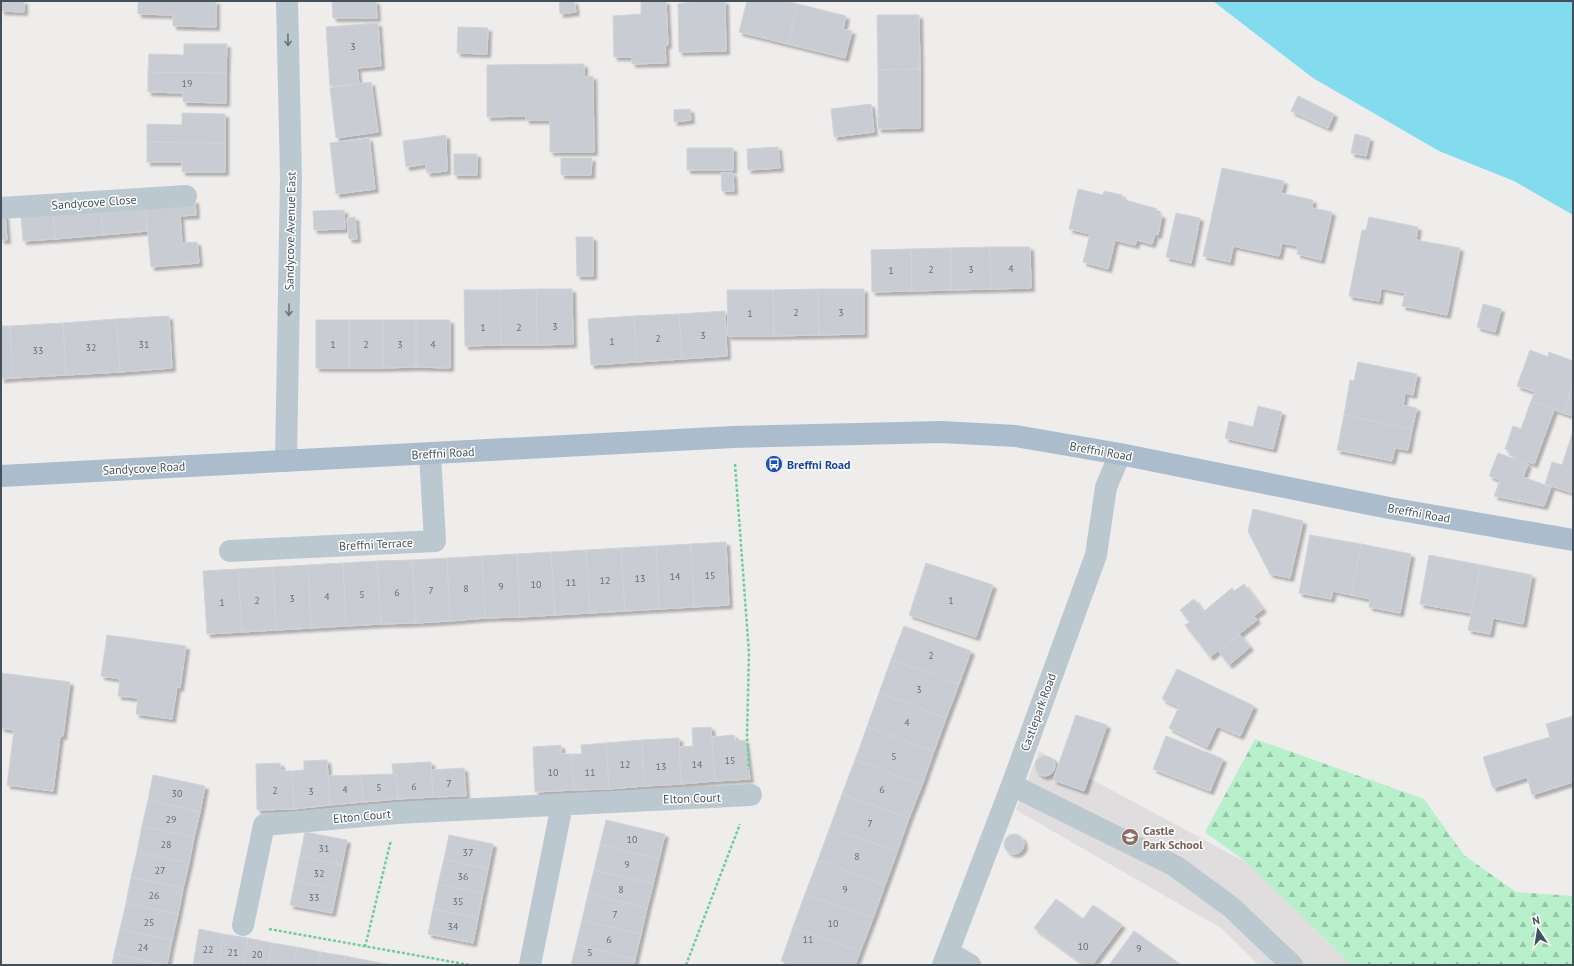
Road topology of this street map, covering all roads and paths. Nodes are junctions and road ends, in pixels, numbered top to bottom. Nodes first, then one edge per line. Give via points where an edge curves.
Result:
1 (287, 1) edge
2 (186, 196) dead end
3 (1, 208) edge
4 (733, 437) junction
5 (430, 454) junction
6 (1120, 454) junction
7 (286, 461) junction
8 (1, 476) edge
9 (1573, 540) edge
10 (230, 551) dead end
11 (1012, 785) junction
12 (751, 795) junction
13 (562, 805) junction
14 (397, 813) junction
15 (243, 925) joint
16 (365, 947) junction
17 (945, 959) edge
18 (470, 965) edge
19 (530, 965) edge
20 (686, 965) edge
21 (970, 965) edge
22 (1292, 965) edge

1 -> 7 street, Sandycove Avenue East via 291,178
2 - 3 street, Sandycove Close
4 - 5 main road, Breffni Road
4 - 6 main road, Breffni Road via 941,432 1016,436
4 - 12 path via 750,653 747,737
5 - 7 main road, Breffni Road
5 - 10 street, Breffni Terrace via 435,541
6 - 9 main road, Breffni Road via 1389,508
6 - 11 street, Castlepark Road via 1106,487 1096,555
7 - 8 main road, Sandycove Road
11 - 17 street, Castlepark Road
11 - 22 street via 1175,866 1231,907
12 - 13 street, Elton Court
12 - 20 path
13 - 14 street, Elton Court
13 - 19 street
14 - 15 street, Elton Court via 264,825
14 - 16 path
15 - 16 path
16 - 18 path
17 - 21 street

